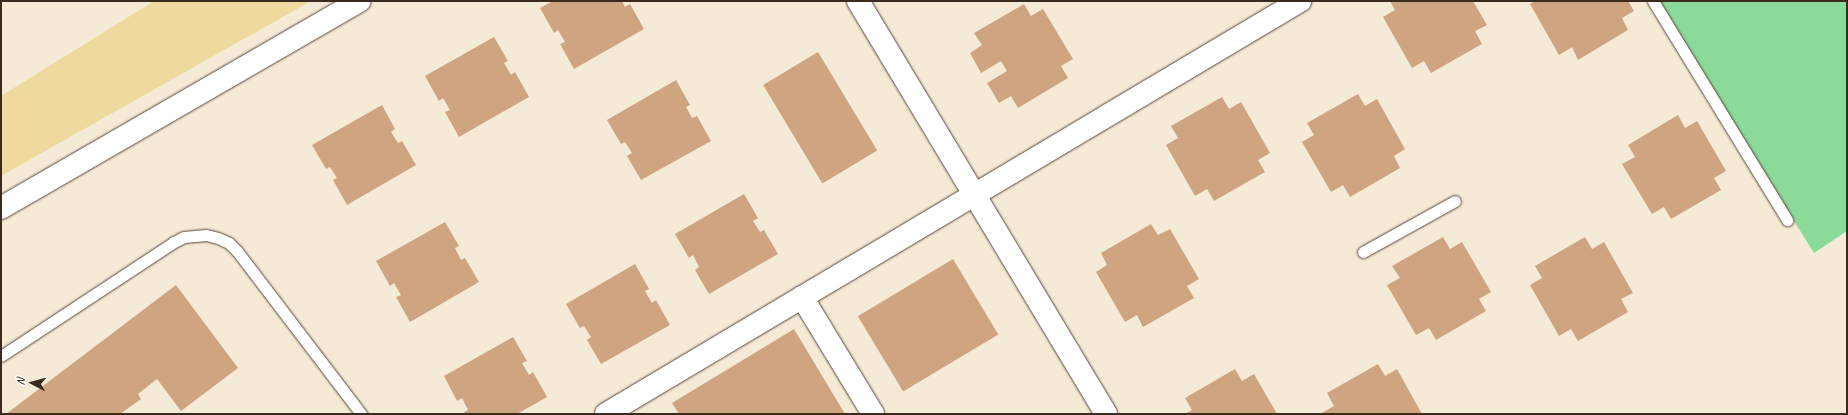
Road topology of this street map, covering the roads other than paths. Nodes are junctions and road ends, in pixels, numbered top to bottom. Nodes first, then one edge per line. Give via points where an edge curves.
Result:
1 (359, 1) edge
2 (858, 1) edge
3 (1300, 1) edge
4 (1653, 1) edge
5 (974, 195) junction
6 (1455, 201) dead end
7 (1, 208) edge
8 (1787, 220) dead end
9 (1363, 252) dead end
10 (802, 297) junction
11 (1, 356) edge
12 (361, 414) edge
13 (606, 414) edge
14 (873, 414) edge
15 (1106, 414) edge

1 - 7 street
2 - 5 street
3 - 5 street
4 - 8 lane
5 - 10 street
5 - 15 street
6 - 9 lane
10 - 13 street
10 - 14 street
11 - 12 lane via 174,242 184,237 206,235 229,243 238,251

